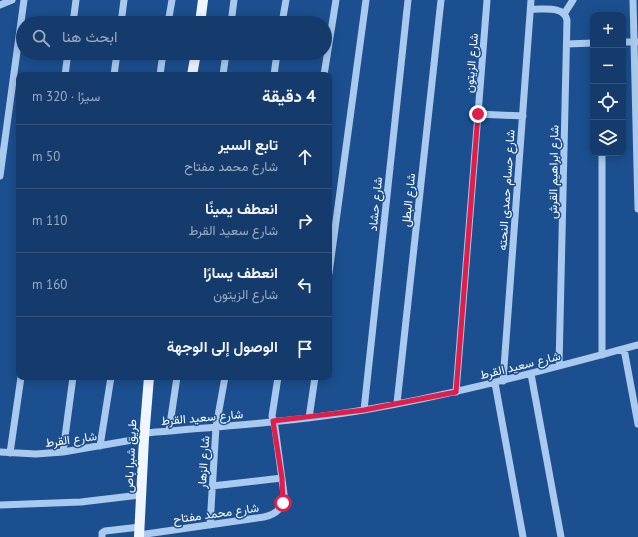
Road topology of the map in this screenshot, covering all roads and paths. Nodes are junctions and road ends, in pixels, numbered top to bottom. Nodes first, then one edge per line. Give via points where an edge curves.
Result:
1 (12, 0) edge
2 (24, 0) edge
3 (76, 0) edge
4 (124, 0) edge
5 (172, 0) edge
6 (203, 0) edge
7 (234, 0) edge
8 (286, 0) edge
9 (336, 0) edge
10 (366, 0) edge
11 (408, 0) edge
12 (441, 0) edge
13 (487, 0) edge
14 (531, 0) edge
15 (573, 0) edge
16 (633, 0) edge
17 (0, 5) edge
18 (531, 9) junction
19 (564, 14) junction
20 (22, 16) edge
21 (74, 16) edge
22 (122, 16) edge
23 (169, 16) edge
24 (201, 16) edge
25 (232, 16) edge
26 (283, 16) edge
27 (332, 25) edge
28 (636, 42) edge
29 (590, 43) edge
30 (567, 44) junction
31 (16, 59) edge
32 (67, 60) edge
33 (116, 60) edge
34 (163, 60) edge
35 (195, 60) edge
36 (225, 60) edge
37 (277, 60) edge
38 (326, 60) edge
39 (65, 72) edge
40 (114, 72) edge
41 (161, 72) edge
42 (193, 72) edge
43 (223, 72) edge
44 (275, 72) edge
45 (324, 72) edge
46 (637, 93) edge
47 (478, 114) junction
48 (523, 116) junction
49 (602, 156) edge
50 (0, 176) edge
51 (638, 209) edge
52 (332, 251) edge
53 (638, 345) edge
54 (624, 349) junction
55 (602, 355) junction
56 (559, 366) junction
57 (531, 374) junction
58 (21, 380) edge
59 (73, 380) edge
60 (111, 380) edge
61 (149, 380) edge
62 (177, 380) edge
63 (224, 380) edge
64 (278, 380) edge
65 (315, 380) edge
66 (503, 381) junction
67 (495, 383) junction
68 (456, 392) junction
69 (397, 403) junction
70 (364, 410) junction
71 (309, 418) junction
72 (273, 421) junction
73 (638, 424) edge
74 (216, 427) junction
75 (169, 431) junction
76 (144, 436) junction
77 (100, 446) junction
78 (0, 452) edge
79 (63, 452) junction
80 (10, 453) junction
81 (282, 478) junction
82 (212, 486) junction
83 (140, 495) junction
84 (0, 505) edge
85 (210, 525) junction
86 (139, 533) edge
87 (102, 537) edge
88 (523, 537) edge
89 (561, 537) edge

1 - 17 street
2 - 20 street
3 - 21 street
4 - 22 street
5 - 23 street
6 - 24 main road
7 - 25 street
8 - 26 street
9 - 27 street
10 - 52 street
11 - 70 street, شارع حشاد
12 - 69 street, شارع البطل
13 - 47 street, شارع الزيتون
14 - 18 street, شارع حسام حمدى النحته
15 - 19 street
16 - 28 street
18 - 19 street via 558,10
18 - 48 street, شارع حسام حمدى النحته
19 - 30 street, شارع ابراهيم القرش via 567,20
28 - 46 street
29 - 30 street
30 - 56 street, شارع ابراهيم القرش
31 - 50 street
32 - 39 street
33 - 40 street
34 - 41 street
35 - 42 main road
36 - 43 street
37 - 44 street
38 - 45 street
46 - 51 street
47 - 48 street
47 - 68 street, شارع الزيتون
48 - 66 street, شارع حسام حمدى النحته
49 - 55 street
53 - 54 street, شارع سعيد القرط
54 - 55 street, شارع سعيد القرط
54 - 73 street
55 - 56 street, شارع سعيد القرط
56 - 57 street, شارع سعيد القرط
57 - 66 street, شارع سعيد القرط
57 - 89 street
58 - 80 street
59 - 79 street
60 - 77 street
61 - 76 main road, طريق شبرا باص
62 - 75 street
63 - 74 street, شارع الزهار
64 - 72 street, شارع محمد مفتاح
65 - 71 street
66 - 67 street, شارع سعيد القرط
67 - 68 street, شارع سعيد القرط
67 - 88 street
68 - 69 street, شارع سعيد القرط
69 - 70 street, شارع سعيد القرط
70 - 71 street, شارع سعيد القرط
71 - 72 street, شارع سعيد القرط
72 - 74 street, شارع سعيد القرط
72 - 81 street, شارع محمد مفتاح
74 - 75 street, شارع سعيد القرط
74 - 82 street, شارع الزهار
75 - 76 street, شارع سعيد القرط
76 - 77 street, شارع القرط
76 - 83 main road, طريق شبرا باص
77 - 79 street, شارع القرط
78 - 80 street, شارع القرط
79 - 80 street, شارع القرط
81 - 82 street
81 - 85 street, شارع محمد مفتاح via 283,503 272,516
82 - 85 street, شارع الزهار
83 - 84 street via 81,502
83 - 86 main road, طريق شبرا باص
85 - 86 street, شارع محمد مفتاح
86 - 87 street, شارع محمد مفتاح via 105,531

